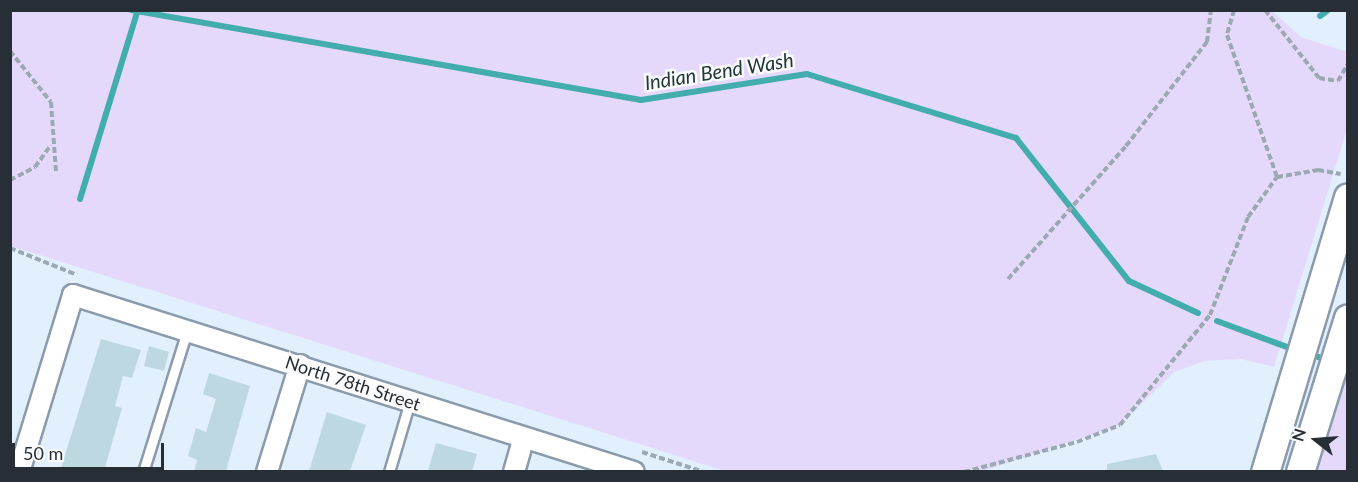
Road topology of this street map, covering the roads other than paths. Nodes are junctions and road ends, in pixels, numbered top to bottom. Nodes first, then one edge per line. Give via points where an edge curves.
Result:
1 (1347, 196) edge
2 (1347, 318) edge
3 (187, 331) junction
4 (300, 365) junction
5 (410, 401) junction
6 (524, 438) junction
7 (19, 471) edge
8 (144, 471) edge
9 (267, 471) edge
10 (389, 471) edge
11 (514, 471) edge
12 (634, 471) edge
13 (1265, 471) edge
14 (1300, 471) edge

1 - 13 main road
2 - 14 main road
3 - 4 street, North 78th Street
3 - 7 street, North 78th Street via 73,295
3 - 8 lane
4 - 5 street, North 78th Street
4 - 9 street
5 - 6 street, North 78th Street
5 - 10 lane
6 - 11 street
6 - 12 street, North 78th Street

